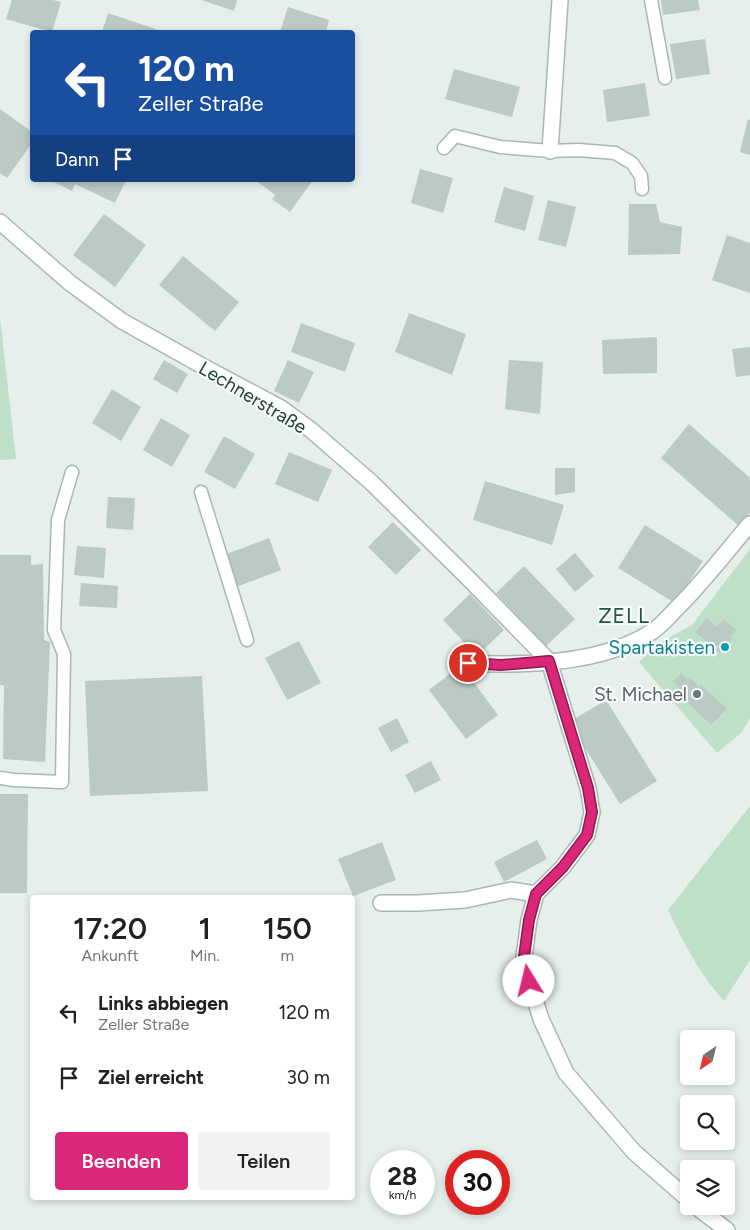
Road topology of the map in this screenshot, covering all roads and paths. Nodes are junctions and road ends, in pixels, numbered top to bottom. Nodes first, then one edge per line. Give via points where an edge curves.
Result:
1 (560, 0) edge
2 (651, 0) edge
3 (665, 78) dead end
4 (444, 148) dead end
5 (550, 151) junction
6 (642, 189) dead end
7 (0, 222) edge
8 (72, 472) dead end
9 (201, 492) dead end
10 (750, 524) edge
11 (247, 640) dead end
12 (549, 661) junction
13 (468, 663) dead end
14 (0, 778) edge
15 (536, 894) junction
16 (381, 903) dead end
17 (680, 1192) edge
18 (707, 1215) edge
19 (726, 1230) edge

1 - 5 street
2 - 3 lane
4 - 5 lane via 455,136 500,147
5 - 6 lane via 615,153 632,164 641,176
7 - 12 street, Lechnerstraße via 70,283 122,320 281,408 311,430 379,490
8 - 14 lane via 58,520 54,630 64,654 62,782
9 - 11 lane
10 - 12 street via 696,588 652,632 619,648
12 - 13 street via 501,665
12 - 15 street via 588,788 592,812 587,835 563,867
15 - 16 street via 511,890 466,900
15 - 17 street via 524,957 541,1019 566,1073 634,1152
18 - 19 street

